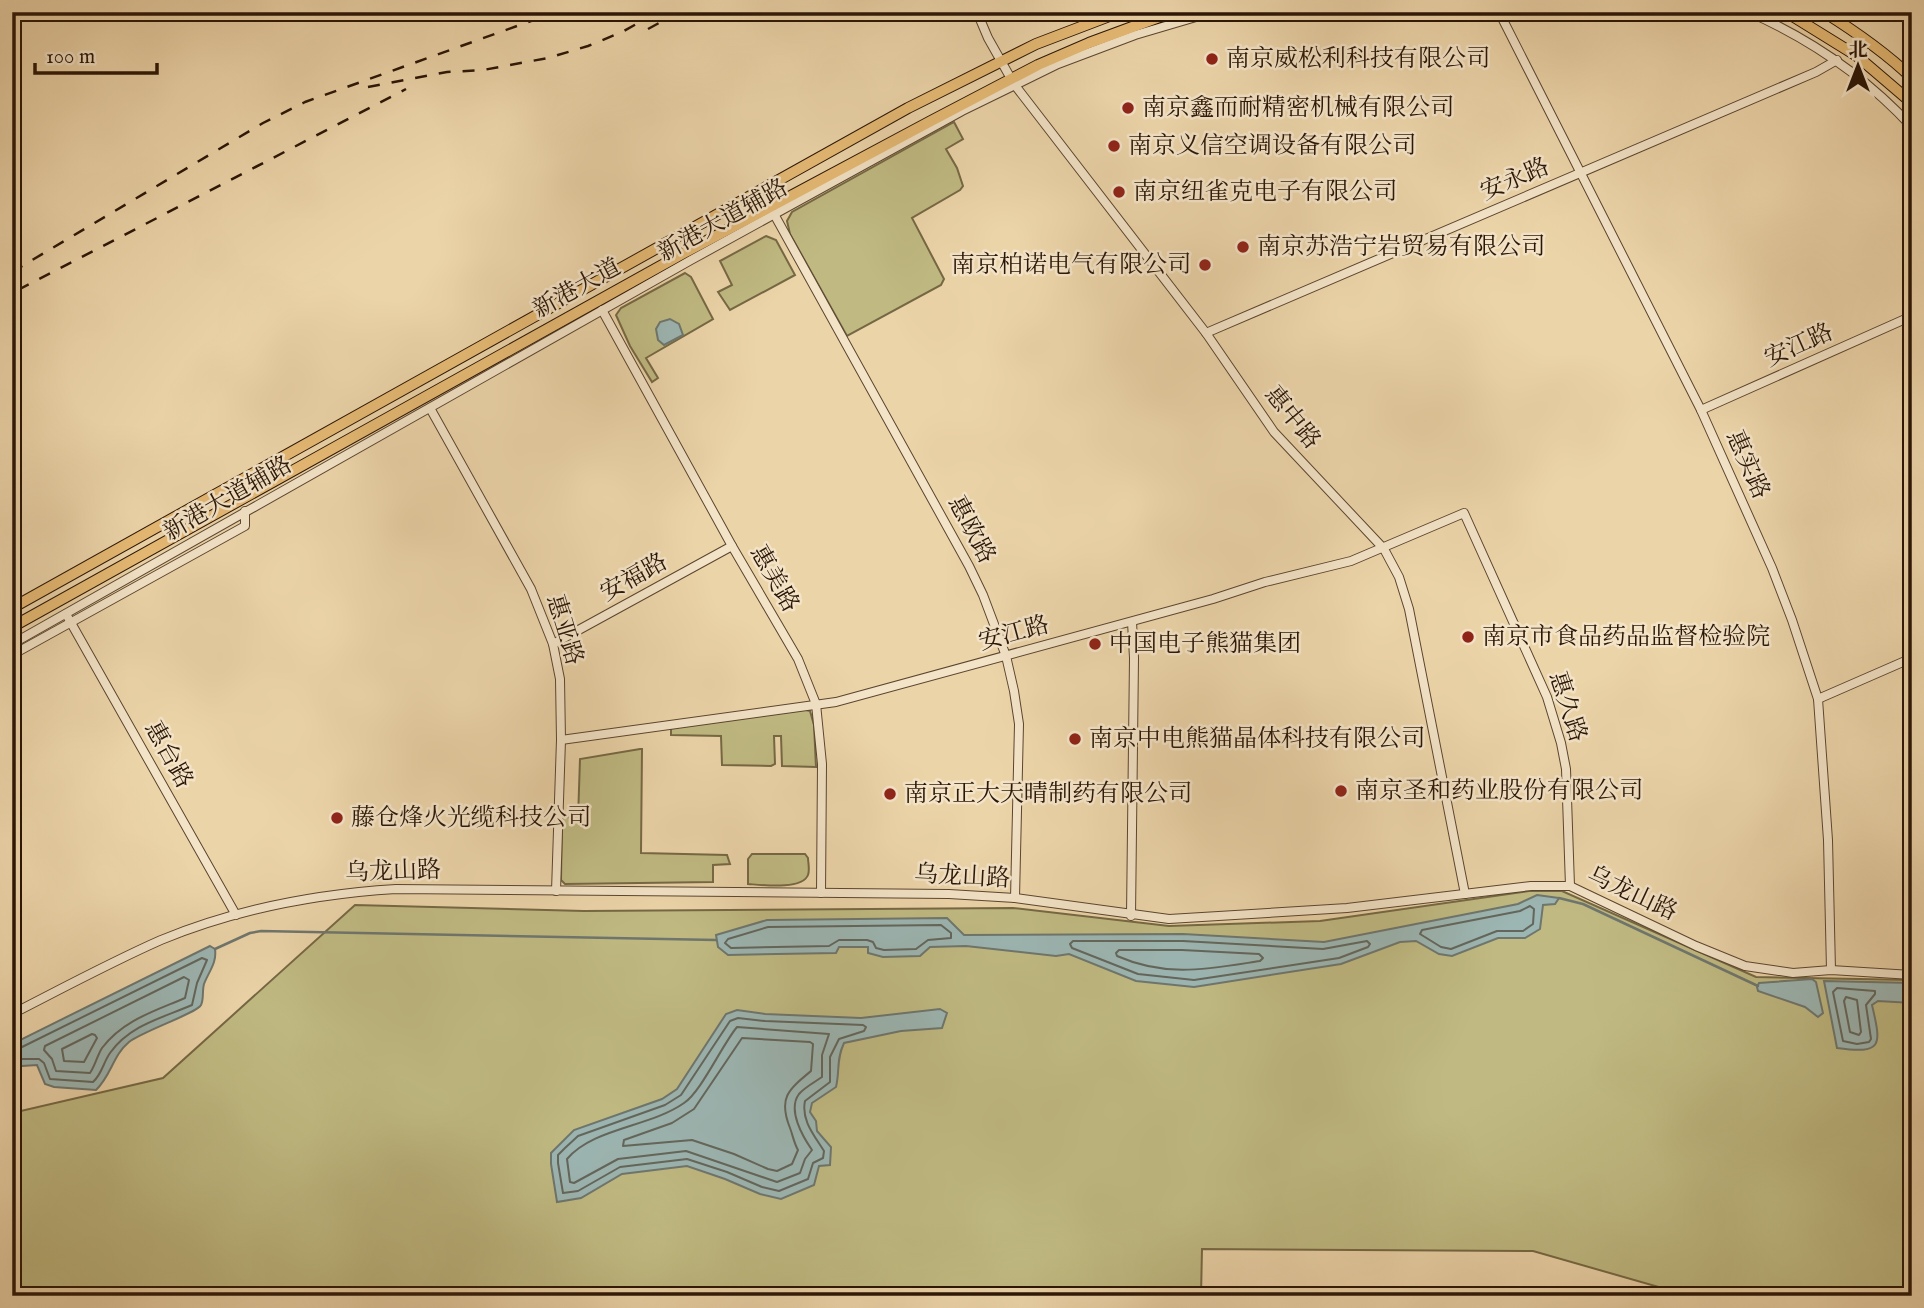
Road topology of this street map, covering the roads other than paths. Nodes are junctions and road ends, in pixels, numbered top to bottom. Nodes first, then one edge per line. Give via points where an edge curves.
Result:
1 (977, 12) edge
2 (1120, 12) edge
3 (1173, 12) edge
4 (1213, 12) edge
5 (1499, 12) edge
6 (1749, 12) edge
7 (1786, 12) edge
8 (1824, 12) edge
9 (1837, 60) junction
10 (1001, 62) junction
11 (1912, 78) edge
12 (1012, 82) junction
13 (1912, 103) edge
14 (1912, 127) edge
15 (1580, 174) junction
16 (774, 214) junction
17 (602, 310) junction
18 (1912, 316) edge
19 (1206, 333) junction
20 (430, 408) junction
21 (1701, 410) junction
22 (245, 511) junction
23 (1464, 513) joint
24 (732, 546) junction
25 (1384, 549) junction
26 (12, 608) edge
27 (66, 614) junction
28 (71, 622) junction
29 (1132, 622) junction
30 (12, 626) edge
31 (12, 644) edge
32 (553, 645) junction
33 (12, 656) edge
34 (1006, 656) junction
35 (1912, 658) edge
36 (1818, 699) junction
37 (816, 704) junction
38 (561, 740) junction
39 (1570, 886) junction
40 (556, 891) junction
41 (821, 893) junction
42 (1465, 894) junction
43 (1016, 898) junction
44 (236, 915) junction
45 (1131, 916) junction
46 (1831, 970) junction
47 (1912, 975) edge
48 (12, 1014) edge

1 - 10 street, 惠中路
2 - 10 main road, 新港大道
3 - 12 main road, 新港大道 via 1089,43
4 - 12 street, 新港大道辅路 via 1135,35
5 - 15 street, 惠实路
6 - 9 street via 1788,29
7 - 13 main road via 1857,56
8 - 11 main road via 1860,34
9 - 14 street
9 - 15 street, 安永路
10 - 12 street, 惠中路
10 - 26 main road, 新港大道 via 908,108
12 - 16 street, 新港大道辅路
12 - 19 street, 惠中路
12 - 30 main road, 新港大道 via 684,253
15 - 19 street, 安永路
15 - 21 street, 惠实路
16 - 17 street, 新港大道辅路
16 - 34 street, 惠欧路 via 970,566
17 - 20 street, 新港大道辅路
17 - 24 street, 惠美路
18 - 21 street, 安江路
19 - 25 street, 惠中路 via 1274,432
20 - 22 street, 新港大道辅路
20 - 32 street, 惠亚路 via 531,589
21 - 36 street, 惠实路 via 1772,568
22 - 27 street, 新港大道辅路
22 - 28 street via 244,526
23 - 25 street, 安江路
23 - 39 street, 惠久路 via 1547,697 1561,743
24 - 32 street, 安福路
24 - 37 street, 惠美路 via 798,659
25 - 29 street, 安江路
25 - 42 street, 惠中路 via 1409,609
27 - 28 street, 惠台路
27 - 31 street, 新港大道辅路
28 - 33 street
28 - 44 street, 惠台路
29 - 34 street, 安江路
29 - 45 street
32 - 38 street, 惠亚路 via 560,679
34 - 37 street, 安江路
34 - 43 street, 惠欧路 via 1019,724
35 - 36 street
36 - 46 street, 惠实路
37 - 38 street, 安江路
37 - 41 street, 惠美路 via 822,765
38 - 40 street, 惠亚路
39 - 42 street, 乌龙山路
39 - 46 street, 乌龙山路 via 1745,966 1793,973
40 - 41 street, 乌龙山路
40 - 44 street, 乌龙山路 via 339,892
41 - 43 street, 乌龙山路
42 - 45 street, 乌龙山路 via 1348,908 1169,919
43 - 45 street, 乌龙山路
44 - 48 street, 乌龙山路 via 162,940
46 - 47 street, 乌龙山路

